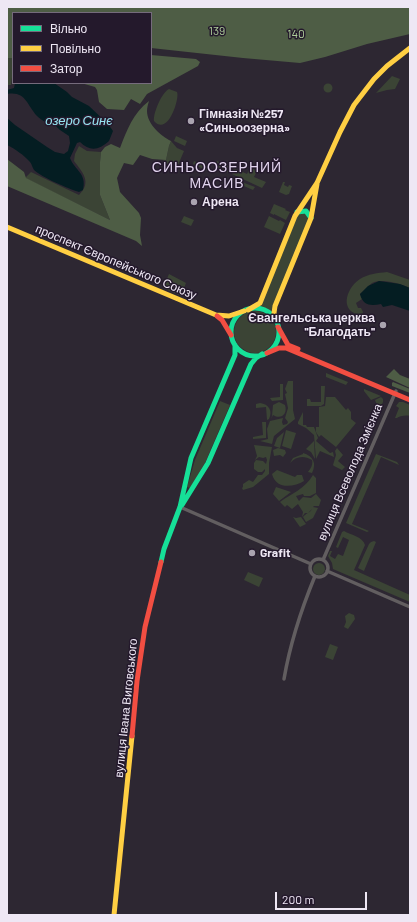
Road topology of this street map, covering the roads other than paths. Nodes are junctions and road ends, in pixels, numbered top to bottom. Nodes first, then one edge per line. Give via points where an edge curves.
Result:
1 (410, 48) edge
2 (317, 183) junction
3 (297, 212) junction
4 (311, 218) junction
5 (7, 227) edge
6 (246, 311) junction
7 (216, 315) junction
8 (277, 325) junction
9 (232, 337) junction
10 (235, 345) junction
11 (265, 353) junction
12 (395, 392) junction
13 (410, 397) edge
14 (410, 400) edge
15 (180, 507) junction
16 (322, 560) junction
17 (311, 564) junction
18 (327, 571) junction
19 (315, 576) junction
20 (410, 607) edge
21 (284, 680) dead end
22 (114, 915) edge

1 - 2 main road via 387,66 354,105
2 - 3 main road
2 - 4 main road
3 - 4 main road via 306,211
3 - 6 main road via 260,302
4 - 8 main road via 275,306
5 - 7 main road, проспект Європейського Союзу
6 - 7 main road, проспект Європейського Союзу via 230,316
6 - 8 main road via 257,309 267,312
6 - 9 main road via 234,320
7 - 9 main road, проспект Європейського Союзу
8 - 11 main road via 276,342 271,350
8 - 12 main road via 288,345
9 - 10 main road
10 - 11 main road via 245,354 254,356
10 - 15 main road, вулиця Івана Виговського via 235,355 191,458
11 - 12 main road via 286,348
11 - 15 main road, вулиця Івана Виговського via 251,364 208,463
12 - 13 main road
12 - 14 main road
12 - 16 street, вулиця Всеволода Змієнка
15 - 17 street
15 - 22 main road, вулиця Івана Виговського via 164,549 145,627 137,681
16 - 17 street via 316,560
16 - 18 street via 327,565
17 - 19 street via 310,571
18 - 19 street via 322,577
18 - 20 street
19 - 21 street via 293,637

